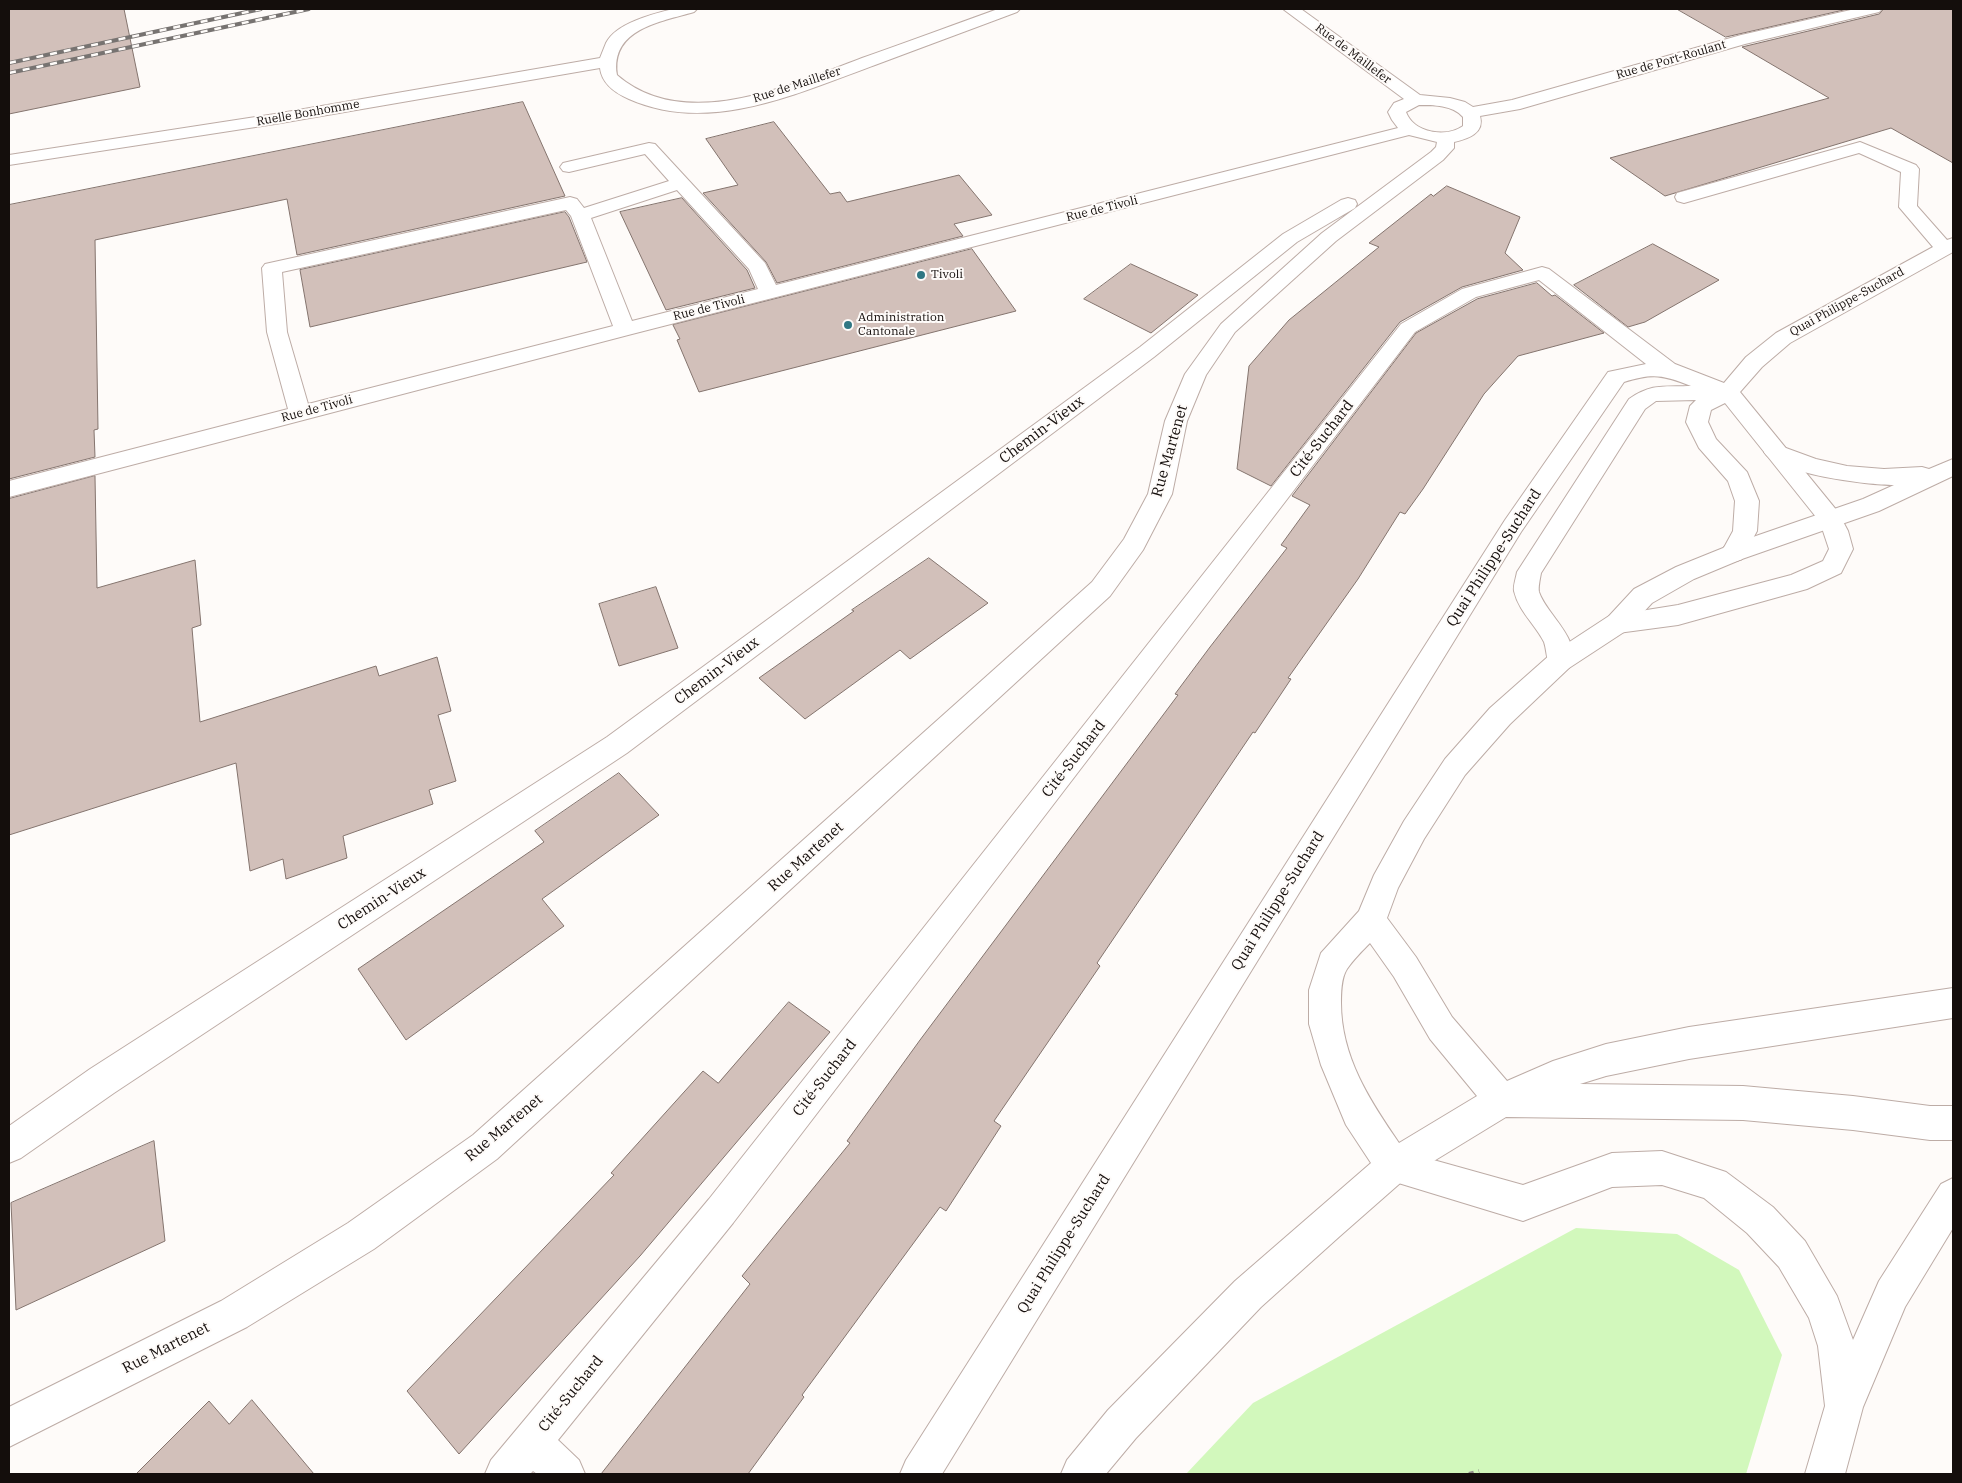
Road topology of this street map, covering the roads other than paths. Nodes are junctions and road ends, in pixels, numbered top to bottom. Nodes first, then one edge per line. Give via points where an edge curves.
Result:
1 (689, 9) edge
2 (1012, 9) edge
3 (1290, 9) edge
4 (1874, 9) edge
5 (607, 62) junction
6 (1416, 100) junction
7 (1468, 113) junction
8 (1410, 130) junction
9 (1446, 137) junction
10 (9, 160) edge
11 (569, 167) dead end
12 (1409, 178) junction
13 (681, 183) junction
14 (1684, 197) dead end
15 (580, 215) junction
16 (1948, 246) edge
17 (770, 293) junction
18 (625, 329) junction
19 (1667, 369) junction
20 (1728, 392) junction
21 (300, 414) junction
22 (1775, 452) junction
23 (1947, 469) edge
24 (9, 489) edge
25 (1830, 518) junction
26 (1733, 553) junction
27 (1618, 623) junction
28 (1560, 661) junction
29 (1371, 920) junction
30 (1953, 1003) edge
31 (1502, 1100) junction
32 (1953, 1123) edge
33 (9, 1146) edge
34 (1394, 1166) junction
35 (1953, 1196) edge
36 (1844, 1406) junction
37 (9, 1428) edge
38 (532, 1442) junction
39 (505, 1474) edge
40 (565, 1474) edge
41 (920, 1474) edge
42 (1081, 1474) edge
43 (1825, 1474) edge

1 - 5 main road via 650,20 628,31 614,43
2 - 5 main road, Rue de Maillefer via 780,94 735,105 690,108 652,103 625,91 609,77
3 - 6 main road, Rue de Maillefer
4 - 7 main road, Rue de Port-Roulant via 1741,40 1514,105
5 - 10 main road, Ruelle Bonhomme
6 - 7 main road via 1445,101
6 - 8 main road via 1400,107 1397,112 1398,118
7 - 9 main road via 1473,119 1473,126 1468,132
8 - 9 main road
8 - 17 main road, Rue de Tivoli
9 - 12 main road, Rue Martenet via 1445,148
11 - 13 main road via 649,148
12 - 33 main road, Chemin-Vieux via 1383,184 1290,238 1147,352 617,746 102,1081
12 - 37 main road, Rue Martenet via 1329,237 1228,328 1196,374 1176,421 1160,494 1134,544 1101,589 485,1147 361,1236 234,1314
13 - 15 main road
13 - 17 main road via 758,267
14 - 16 main road via 1860,147 1910,169 1908,207
15 - 18 main road
15 - 21 main road via 570,203 272,268 277,332
16 - 20 main road, Quai Philippe-Suchard via 1783,338 1754,362
17 - 18 main road, Rue de Tivoli
18 - 21 main road, Rue de Tivoli
19 - 20 main road, Cité-Suchard
19 - 38 main road, Cité-Suchard via 1542,273 1469,293 1408,328 721,1211
19 - 41 main road, Quai Philippe-Suchard via 1637,371 1616,377 1513,526
20 - 22 main road
20 - 26 main road via 1701,406 1697,422 1707,443 1739,478 1747,501 1745,531
20 - 28 main road via 1651,394 1638,404 1529,572 1526,590 1535,612 1550,629 1558,645
21 - 24 main road, Rue de Tivoli
22 - 23 main road via 1802,464 1840,474 1905,477
22 - 25 main road
23 - 25 main road via 1871,505
25 - 26 main road
25 - 27 main road via 1841,549 1832,567 1798,582 1678,615
26 - 27 main road via 1685,573 1643,596
27 - 28 main road
28 - 29 main road via 1500,716 1455,767 1414,830 1385,884
29 - 31 main road via 1405,967 1441,1028
29 - 34 main road via 1332,963 1325,990 1325,1024 1358,1113
30 - 31 main road via 1689,1043 1606,1060
31 - 32 main road via 1743,1103 1930,1124
31 - 34 main road
34 - 36 main road via 1523,1203 1612,1170 1662,1168 1714,1184 1760,1220 1792,1254 1824,1309 1837,1346
34 - 42 main road via 1248,1294 1122,1424
35 - 36 main road via 1892,1294
36 - 43 main road
38 - 39 main road, Cité-Suchard
38 - 40 main road

